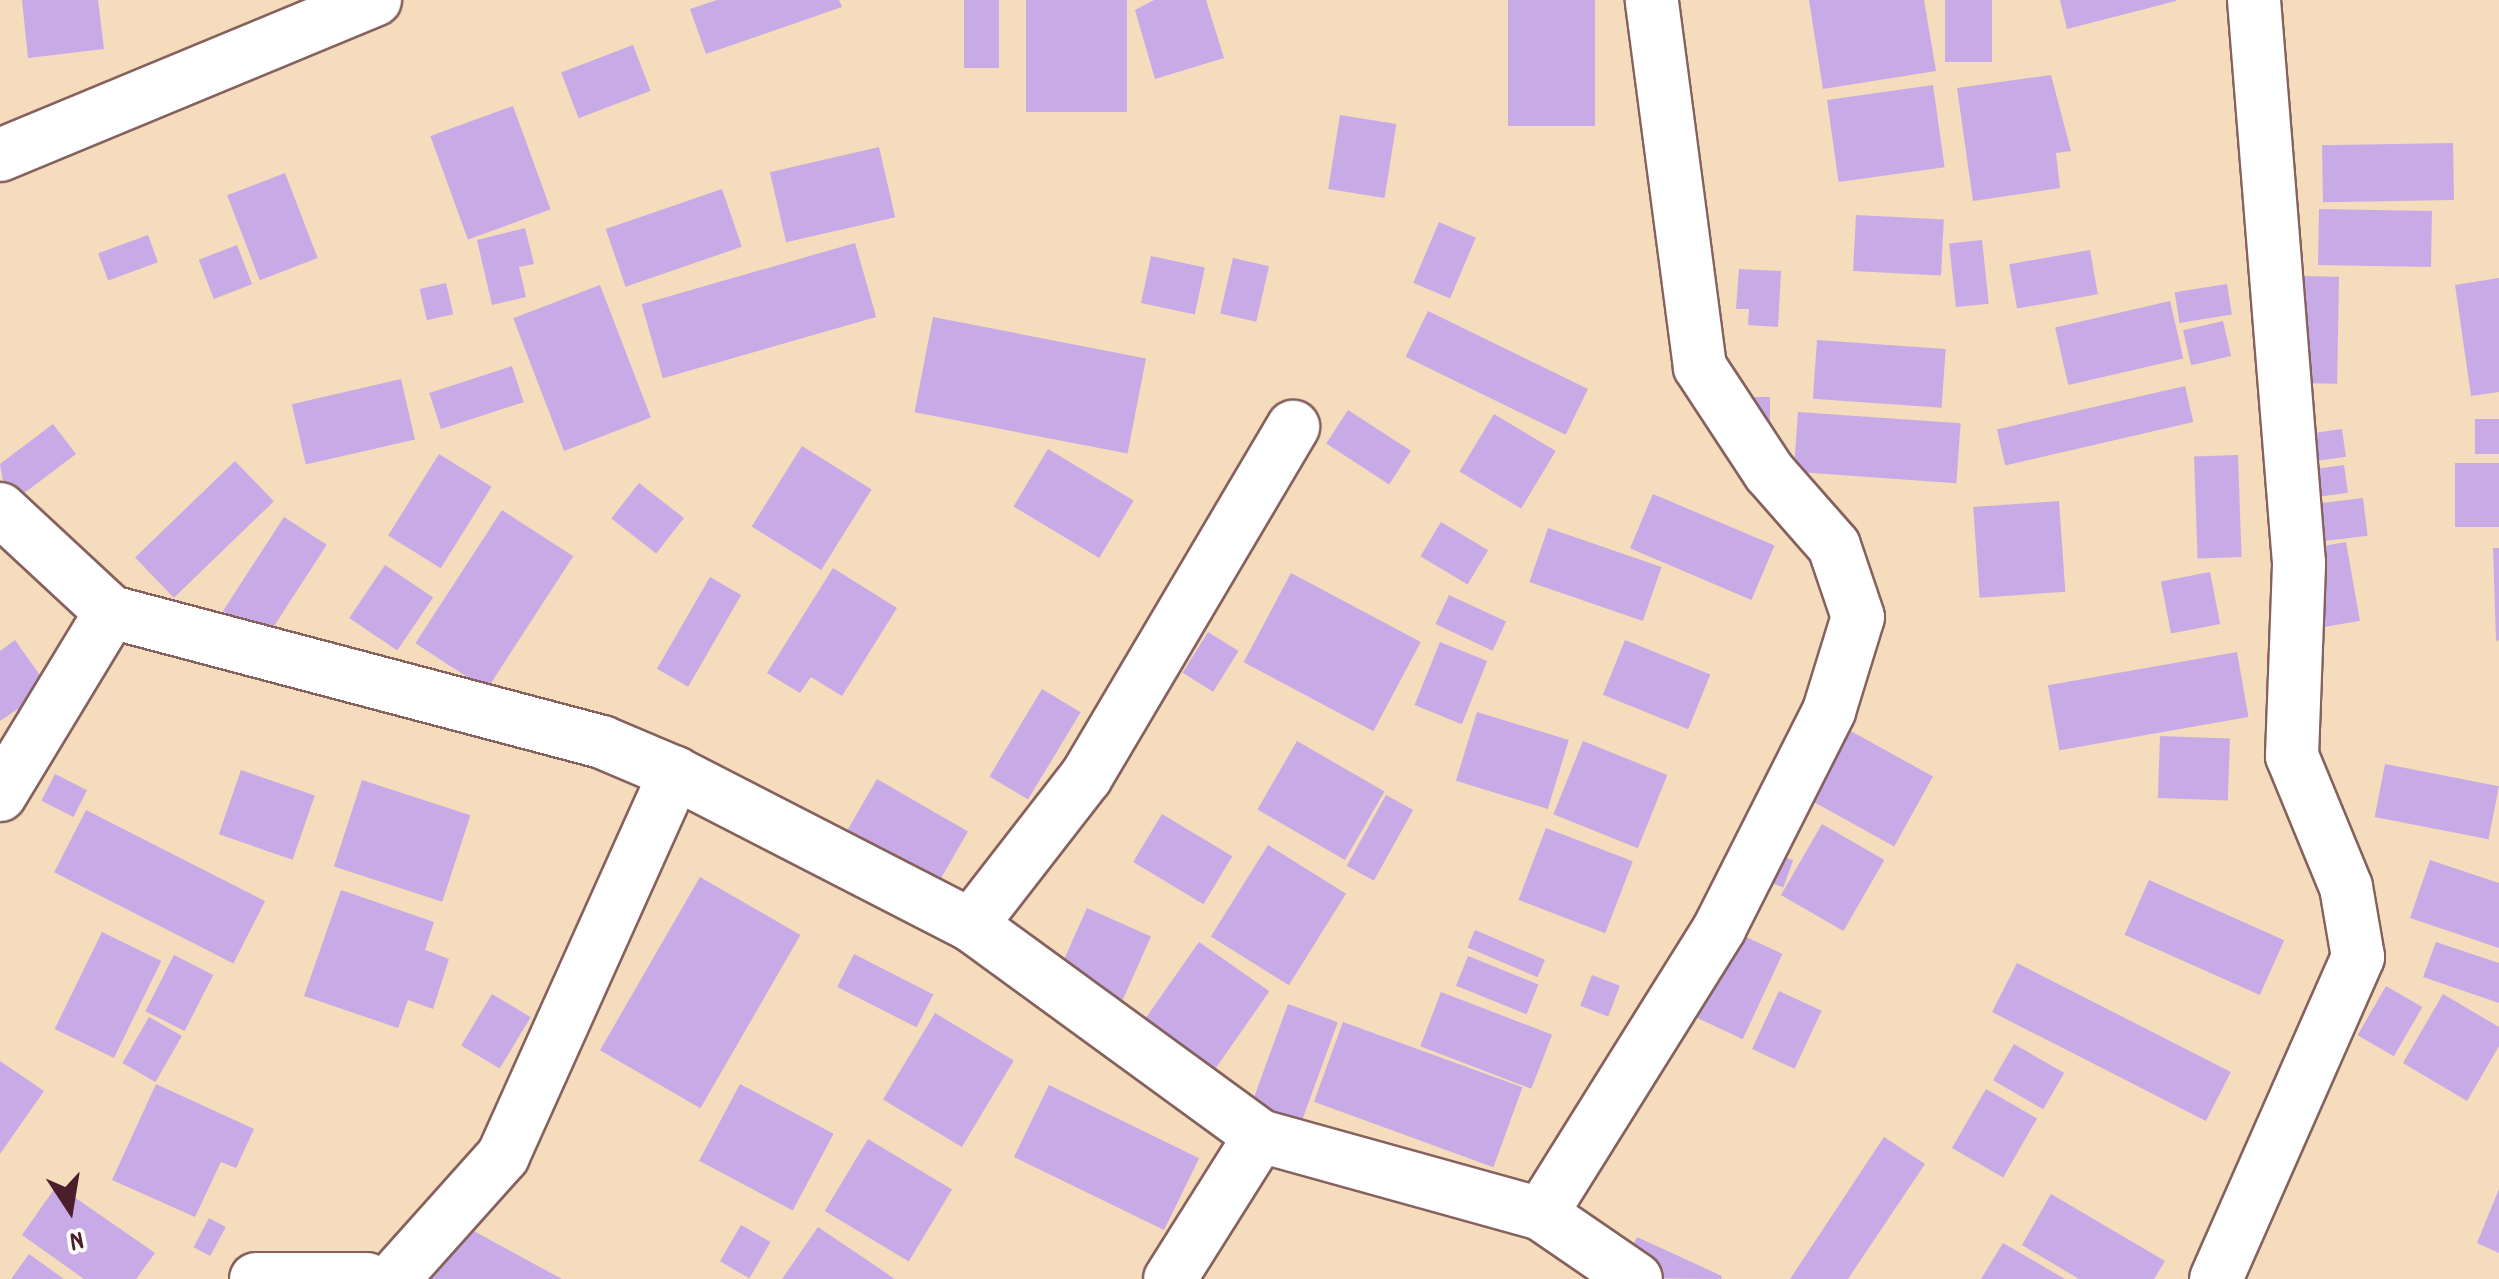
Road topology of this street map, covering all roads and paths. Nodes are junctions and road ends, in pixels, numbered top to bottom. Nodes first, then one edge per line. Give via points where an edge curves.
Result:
1 (375, 0) edge
2 (1652, 0) edge
3 (2254, 0) edge
4 (0, 155) edge
5 (1293, 427) dead end
6 (0, 508) edge
7 (111, 612) junction
8 (675, 772) junction
9 (0, 795) edge
10 (971, 925) junction
11 (1260, 1136) junction
12 (1541, 1214) junction
13 (256, 1279) edge
14 (366, 1279) edge
15 (393, 1279) edge
16 (1170, 1279) edge
17 (1636, 1279) edge
18 (2216, 1279) edge

1 - 4 street
2 - 12 street via 1700,366 1758,458 1834,546 1858,617 1829,711 1720,928
3 - 18 street via 2298,563 2292,756 2346,887 2358,957
5 - 10 street via 1086,777
6 - 7 street
7 - 8 street via 602,742
7 - 9 street
8 - 10 street
8 - 15 street via 502,1156
10 - 11 street
11 - 12 street
11 - 16 street
12 - 17 street
13 - 14 street

